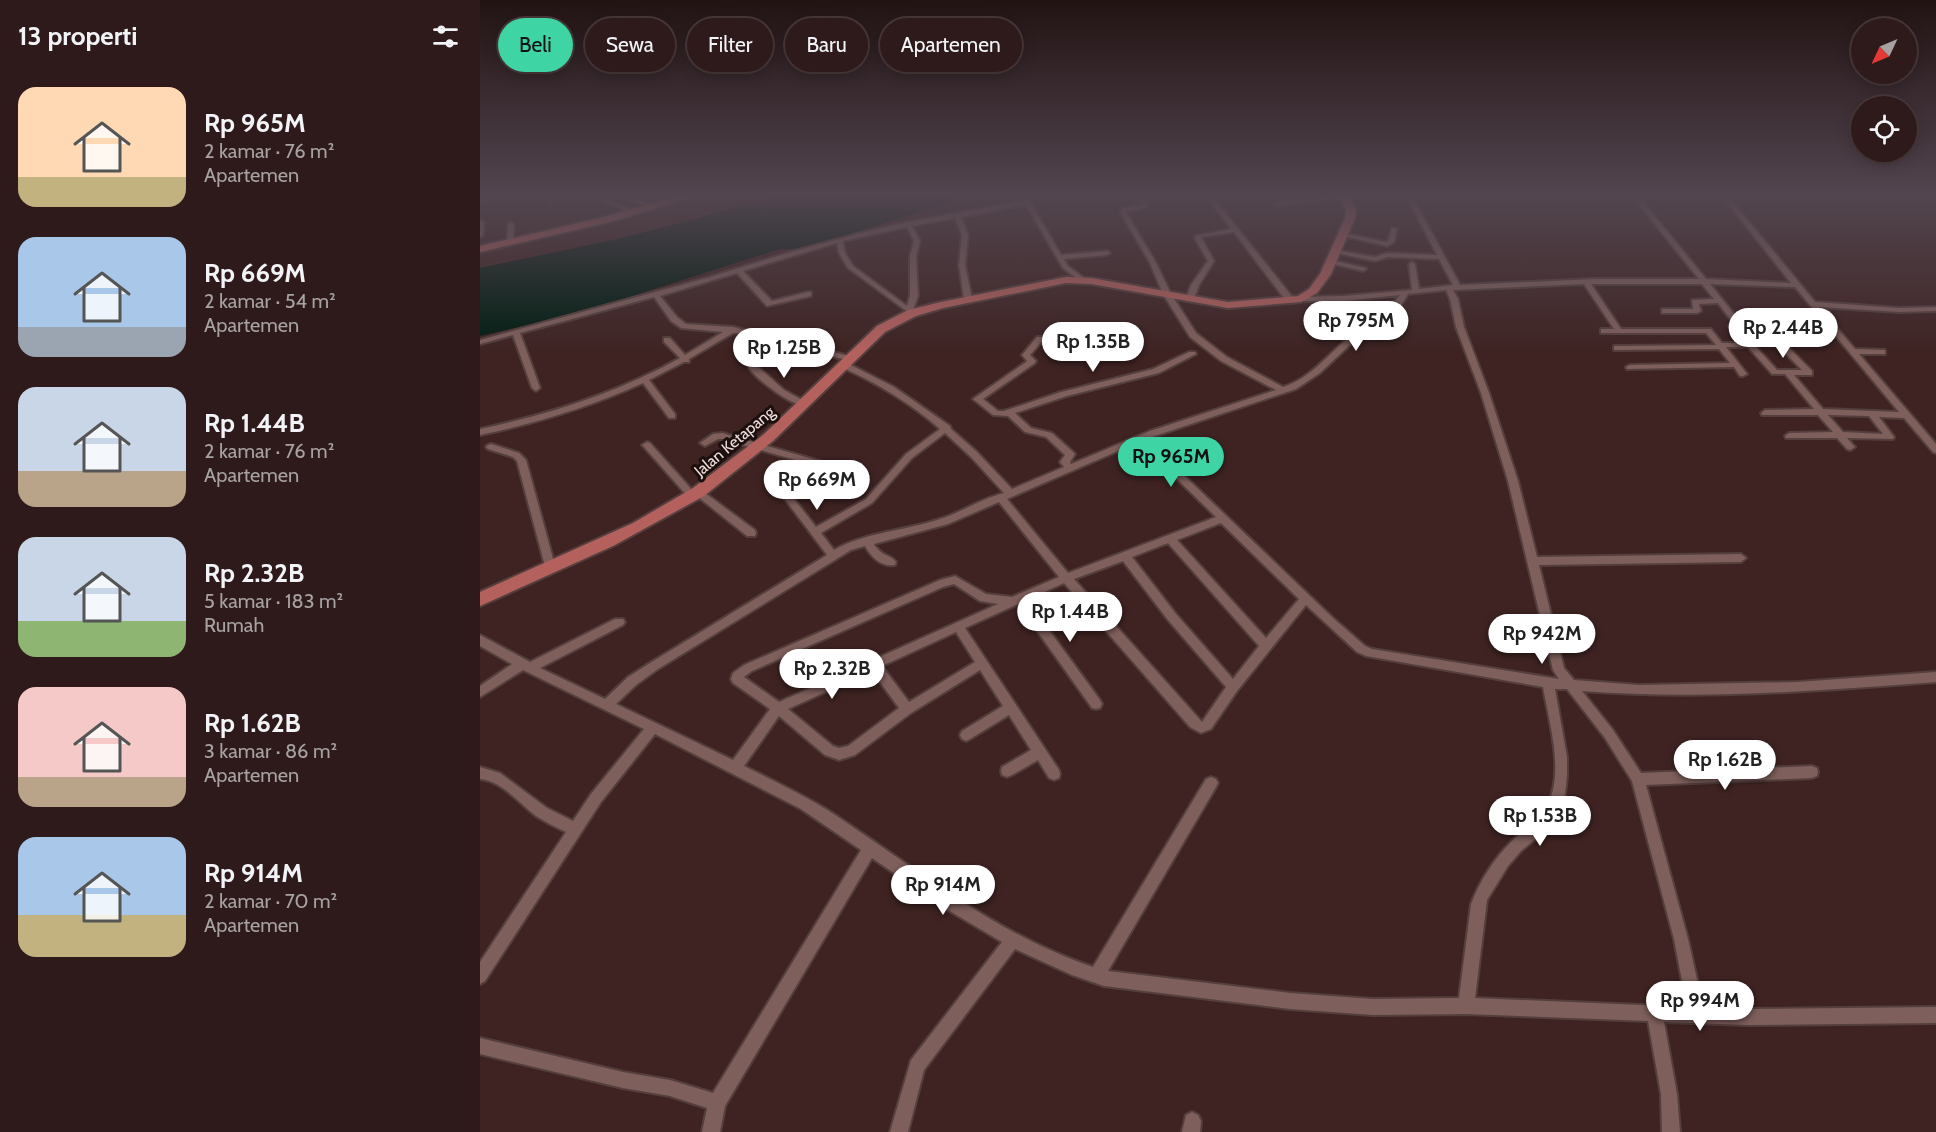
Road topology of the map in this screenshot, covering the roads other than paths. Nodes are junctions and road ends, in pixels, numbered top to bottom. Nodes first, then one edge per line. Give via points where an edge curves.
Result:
1 (810, 249) edge
2 (841, 249) edge
3 (915, 249) edge
4 (964, 249) edge
5 (1054, 249) edge
6 (1145, 249) edge
7 (1204, 249) edge
8 (1252, 249) edge
9 (1336, 249) edge
10 (1438, 249) edge
11 (1679, 249) edge
12 (1768, 249) edge
13 (1107, 253) dead end
14 (1059, 257) junction
15 (1333, 257) junction
16 (1442, 257) junction
17 (1412, 264) dead end
18 (1065, 267) junction
19 (1363, 269) dead end
20 (739, 271) junction
21 (1704, 279) junction
22 (1081, 280) junction
23 (1060, 281) junction
24 (1586, 282) junction
25 (1797, 285) junction
26 (1453, 288) junction
27 (1411, 292) junction
28 (808, 294) dead end
29 (1167, 294) junction
30 (656, 295) junction
31 (968, 299) junction
32 (1190, 299) junction
33 (1295, 300) junction
34 (1720, 301) junction
35 (1815, 304) junction
36 (1936, 309) edge
37 (911, 311) junction
38 (1665, 311) dead end
39 (1740, 326) junction
40 (733, 329) junction
41 (1604, 331) dead end
42 (1619, 331) junction
43 (516, 332) junction
44 (1040, 339) dead end
45 (667, 340) dead end
46 (480, 342) edge
47 (1752, 345) junction
48 (1721, 346) junction
49 (1617, 348) dead end
50 (762, 349) dead end
51 (1855, 351) junction
52 (1882, 352) dead end
53 (1192, 354) dead end
54 (686, 360) junction
55 (847, 362) junction
56 (1736, 365) junction
57 (1630, 367) dead end
58 (1788, 372) junction
59 (1743, 374) dead end
60 (645, 380) junction
61 (536, 388) dead end
62 (1284, 391) junction
63 (803, 404) junction
64 (1820, 412) junction
65 (1010, 413) junction
66 (1765, 413) dead end
67 (1872, 414) junction
68 (1904, 415) junction
69 (672, 416) dead end
70 (946, 428) junction
71 (480, 432) edge
72 (1839, 435) junction
73 (1789, 436) dead end
74 (1140, 438) junction
75 (705, 442) dead end
76 (647, 445) dead end
77 (491, 447) dead end
78 (757, 447) junction
79 (1851, 447) dead end
80 (1936, 450) edge
81 (827, 466) dead end
82 (1069, 468) junction
83 (778, 484) dead end
84 (695, 494) junction
85 (1005, 495) junction
86 (1221, 519) junction
87 (815, 532) junction
88 (751, 533) dead end
89 (1170, 538) junction
90 (867, 541) junction
91 (833, 556) junction
92 (1125, 556) junction
93 (1741, 558) dead end
94 (891, 561) dead end
95 (1534, 561) junction
96 (550, 566) junction
97 (1066, 578) junction
98 (1305, 598) junction
99 (480, 599) edge
100 (1017, 600) junction
101 (619, 622) dead end
102 (958, 626) junction
103 (480, 640) edge
104 (1265, 645) junction
105 (983, 663) junction
106 (874, 665) junction
107 (525, 666) junction
108 (1936, 677) edge
109 (1548, 683) junction
110 (1569, 685) junction
111 (1233, 687) junction
112 (480, 692) edge
113 (1096, 704) dead end
114 (607, 705) junction
115 (778, 708) junction
116 (1011, 708) junction
117 (907, 710) junction
118 (652, 727) junction
119 (966, 735) dead end
120 (1039, 752) junction
121 (736, 766) junction
122 (1007, 771) dead end
123 (1812, 772) dead end
124 (480, 773) edge
125 (1054, 774) dead end
126 (1638, 779) junction
127 (1211, 783) dead end
128 (576, 829) junction
129 (870, 849) junction
130 (1013, 940) junction
131 (480, 976) edge
132 (1096, 976) junction
133 (1466, 1006) junction
134 (1655, 1014) junction
135 (1697, 1015) junction
136 (1936, 1015) edge
137 (480, 1046) edge
138 (717, 1103) junction
139 (711, 1132) edge
140 (899, 1132) edge
141 (1671, 1132) edge

1 - 20 street
2 - 37 street via 850,267
3 - 37 street
4 - 31 street via 962,265
5 - 14 street
6 - 29 street
7 - 32 street via 1211,261
8 - 33 street
9 - 15 main road
10 - 16 street
11 - 21 street
12 - 25 street
13 - 14 street
14 - 18 street
15 - 16 street
15 - 19 street
15 - 33 main road via 1313,291
16 - 26 street
17 - 27 street
18 - 22 street
18 - 23 street
20 - 28 street via 770,304
20 - 30 street
21 - 24 street
21 - 25 street
21 - 34 street
22 - 23 main road, Jalan Ketapang
22 - 29 main road, Jalan Ketapang
23 - 31 main road, Jalan Ketapang
24 - 26 street
24 - 42 street
25 - 35 street
26 - 27 street
26 - 95 street via 1460,327 1497,430
27 - 33 street
27 - 62 street via 1324,366
29 - 32 main road, Jalan Ketapang
29 - 62 street via 1205,347
30 - 40 street via 684,326
30 - 43 street
31 - 37 main road, Jalan Ketapang
32 - 33 main road, Jalan Ketapang via 1239,305
34 - 38 street via 1695,302 1697,311
34 - 39 street
35 - 36 street
35 - 51 street
37 - 55 main road, Jalan Ketapang via 881,328
39 - 47 street via 1733,326
39 - 58 street via 1763,327 1809,373
40 - 54 street
40 - 55 street
41 - 42 street
42 - 48 street via 1708,331
43 - 46 street
43 - 61 street
44 - 65 street via 1026,355 1032,361 1029,364 977,398 996,413
45 - 54 street
47 - 48 street
47 - 58 street via 1775,372
48 - 49 street
48 - 56 street
50 - 63 street via 751,358 752,366 774,388
51 - 52 street
51 - 68 street
53 - 65 street via 1156,371 1065,394
54 - 60 street
55 - 63 main road, Jalan Ketapang
55 - 70 street
56 - 57 street
56 - 59 street
58 - 64 street
60 - 69 street
60 - 71 street via 577,408
62 - 74 street
63 - 78 main road, Jalan Ketapang
64 - 66 street
64 - 67 street
64 - 72 street
65 - 82 street via 1028,430 1049,435 1066,449 1070,454 1065,462
67 - 68 street
67 - 72 street via 1890,437
68 - 80 street
70 - 85 street via 976,455
70 - 87 street via 909,456 869,501
72 - 73 street
72 - 79 street
74 - 82 street
74 - 86 street
75 - 78 street via 718,435
76 - 84 street
77 - 96 street via 521,460
78 - 81 street
78 - 84 main road, Jalan Ketapang
82 - 85 street
83 - 87 street
84 - 88 street
84 - 96 main road, Jalan Ketapang via 654,518
85 - 90 street via 935,525
85 - 97 street
86 - 89 street
86 - 98 street
87 - 91 street
89 - 92 street
89 - 104 street
90 - 91 street
90 - 94 street via 876,556
91 - 114 street via 654,666
92 - 97 street
92 - 111 street
93 - 95 street
95 - 110 street via 1556,659
96 - 99 main road, Jalan Ketapang
97 - 100 street
97 - 111 street via 1201,728
98 - 104 street
98 - 109 street via 1352,642 1370,653
100 - 102 street
100 - 113 street
100 - 115 street via 984,598 959,582 950,582 738,673 737,679
101 - 107 street
102 - 105 street
102 - 106 street
103 - 107 street
104 - 111 street
105 - 116 street
105 - 117 street
106 - 115 street
106 - 117 street
107 - 112 street
107 - 114 street
108 - 110 street via 1724,690
109 - 110 street
109 - 133 street via 1560,754 1560,789 1550,814 1512,850 1482,892
110 - 126 street via 1609,734
114 - 118 street
115 - 117 street via 829,752 839,754 851,751
115 - 121 street
116 - 119 street
116 - 120 street
118 - 121 street
118 - 128 street
120 - 122 street
120 - 125 street
121 - 129 street via 809,806
123 - 126 street
124 - 128 street via 499,779 540,811
126 - 135 street
127 - 132 street
128 - 131 street
129 - 130 street
129 - 138 street
130 - 132 street
130 - 140 street via 917,1066
132 - 133 street via 1290,1001 1373,1007
133 - 134 street
134 - 135 street
134 - 141 street via 1669,1094
135 - 136 street
137 - 138 street via 670,1088
138 - 139 street

